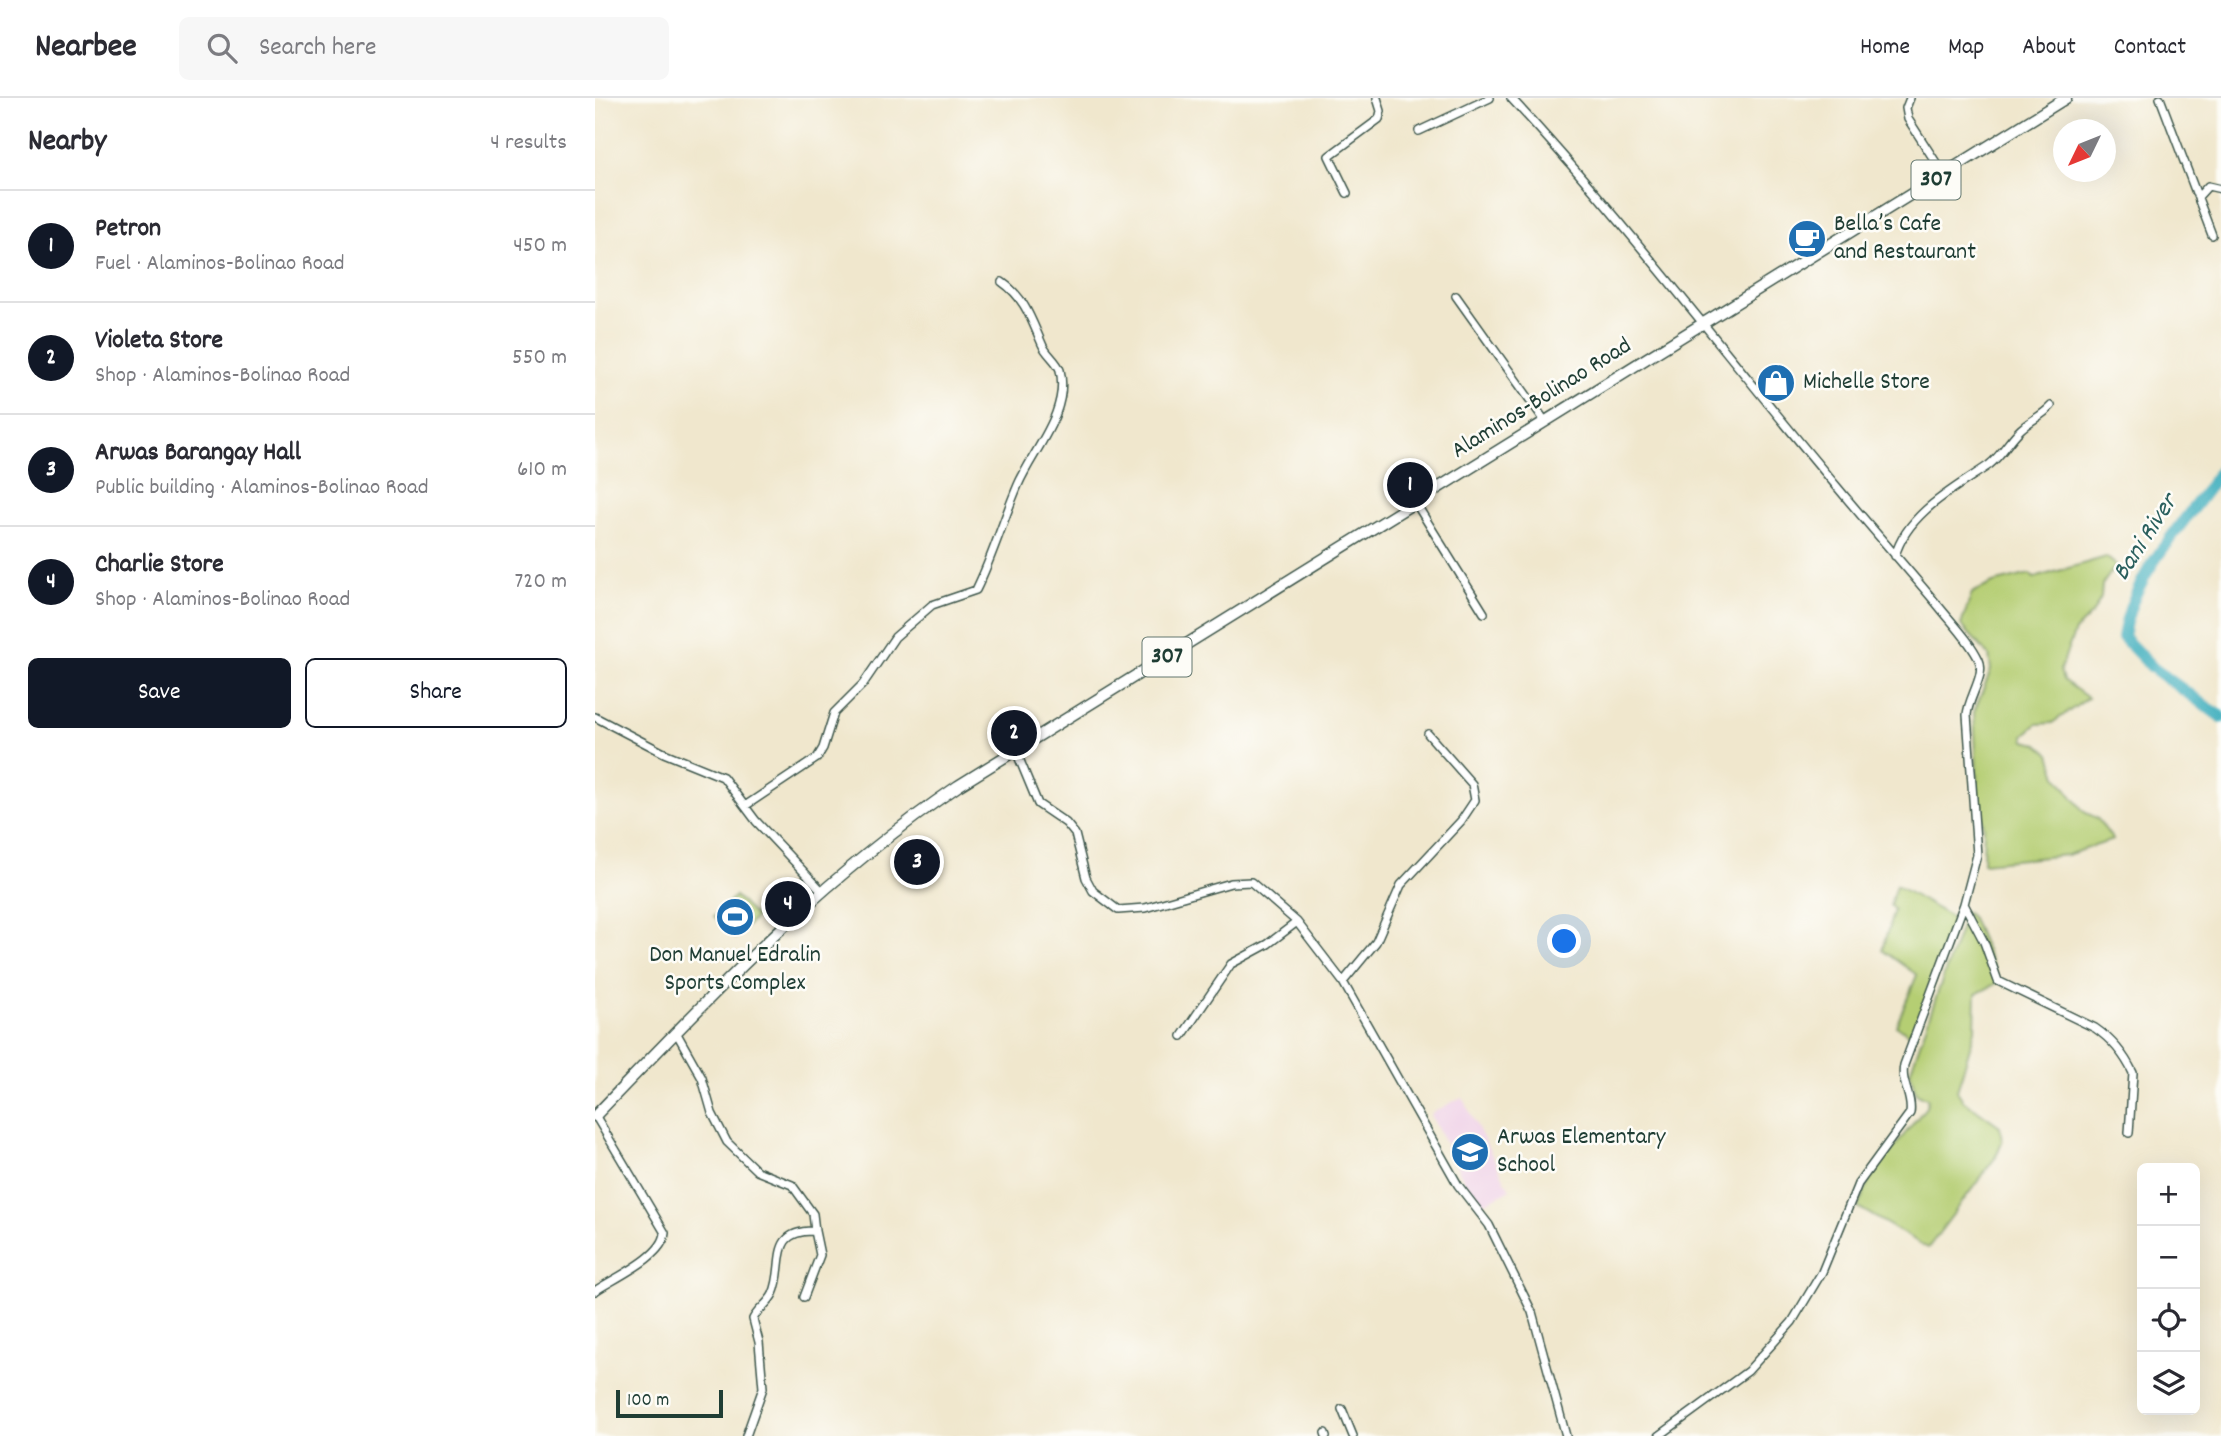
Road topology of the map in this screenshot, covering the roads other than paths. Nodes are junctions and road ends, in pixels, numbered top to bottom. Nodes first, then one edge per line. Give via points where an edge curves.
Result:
1 (1377, 98) edge
2 (1490, 98) edge
3 (1511, 98) edge
4 (1910, 98) edge
5 (2066, 98) edge
6 (2160, 98) edge
7 (1419, 131) dead end
8 (1944, 175) junction
9 (2221, 189) edge
10 (1347, 193) dead end
11 (2198, 197) junction
12 (2212, 235) dead end
13 (1002, 282) dead end
14 (1456, 296) dead end
15 (1702, 325) junction
16 (2051, 407) dead end
17 (1545, 421) junction
18 (1415, 502) junction
19 (1895, 556) junction
20 (1484, 613) dead end
21 (595, 717) edge
22 (1428, 734) dead end
23 (1016, 751) junction
24 (745, 806) junction
25 (821, 890) junction
26 (1964, 904) junction
27 (1297, 922) junction
28 (1343, 982) junction
29 (676, 1032) junction
30 (1182, 1036) dead end
31 (595, 1116) edge
32 (2129, 1133) dead end
33 (815, 1231) junction
34 (595, 1291) edge
35 (804, 1297) dead end
36 (1342, 1409) dead end
37 (746, 1436) edge
38 (1353, 1436) edge
39 (1566, 1436) edge
40 (1659, 1436) edge

1 - 10 street via 1379,119 1329,156
2 - 7 street
3 - 15 street
4 - 8 street via 1908,119
5 - 8 main road, Alaminos-Bolinao Road / 307
6 - 11 street
8 - 15 main road, Alaminos-Bolinao Road / 307
9 - 11 street via 2208,186
11 - 12 street
13 - 24 street via 1021,299 1042,346 1060,368 1059,393 1055,414 1019,482 976,590 933,605 895,637 863,684 834,713 817,758
14 - 17 street
15 - 17 main road, Alaminos-Bolinao Road / 307
15 - 19 street
16 - 19 street via 2024,426 1989,464 1962,480 1909,525
17 - 18 main road, Alaminos-Bolinao Road / 307
18 - 20 street
18 - 23 main road, Alaminos-Bolinao Road / 307
19 - 26 street via 1980,662 1967,715 1977,855
21 - 24 street via 723,777
22 - 28 street via 1472,785 1475,800 1401,885 1376,942
23 - 25 main road, Alaminos-Bolinao Road / 307 via 894,830
23 - 27 street via 1034,798 1071,828 1086,878 1108,903 1129,911 1251,881
24 - 25 street
25 - 29 main road, Alaminos-Bolinao Road / 307
26 - 32 street via 1998,981 2095,1028 2129,1065 2133,1073
26 - 40 street via 1904,1065 1910,1113 1857,1184 1807,1299 1748,1371
27 - 28 street
27 - 30 street via 1231,964
28 - 39 street via 1458,1185 1489,1226 1510,1266 1532,1312
29 - 31 main road, Alaminos-Bolinao Road / 307
29 - 33 street via 702,1077 712,1113 727,1142 757,1171 792,1185 813,1214
31 - 34 street via 665,1238 643,1261
33 - 35 street via 820,1255
33 - 37 street via 794,1234 781,1249 775,1291 753,1319 762,1388
36 - 38 street

